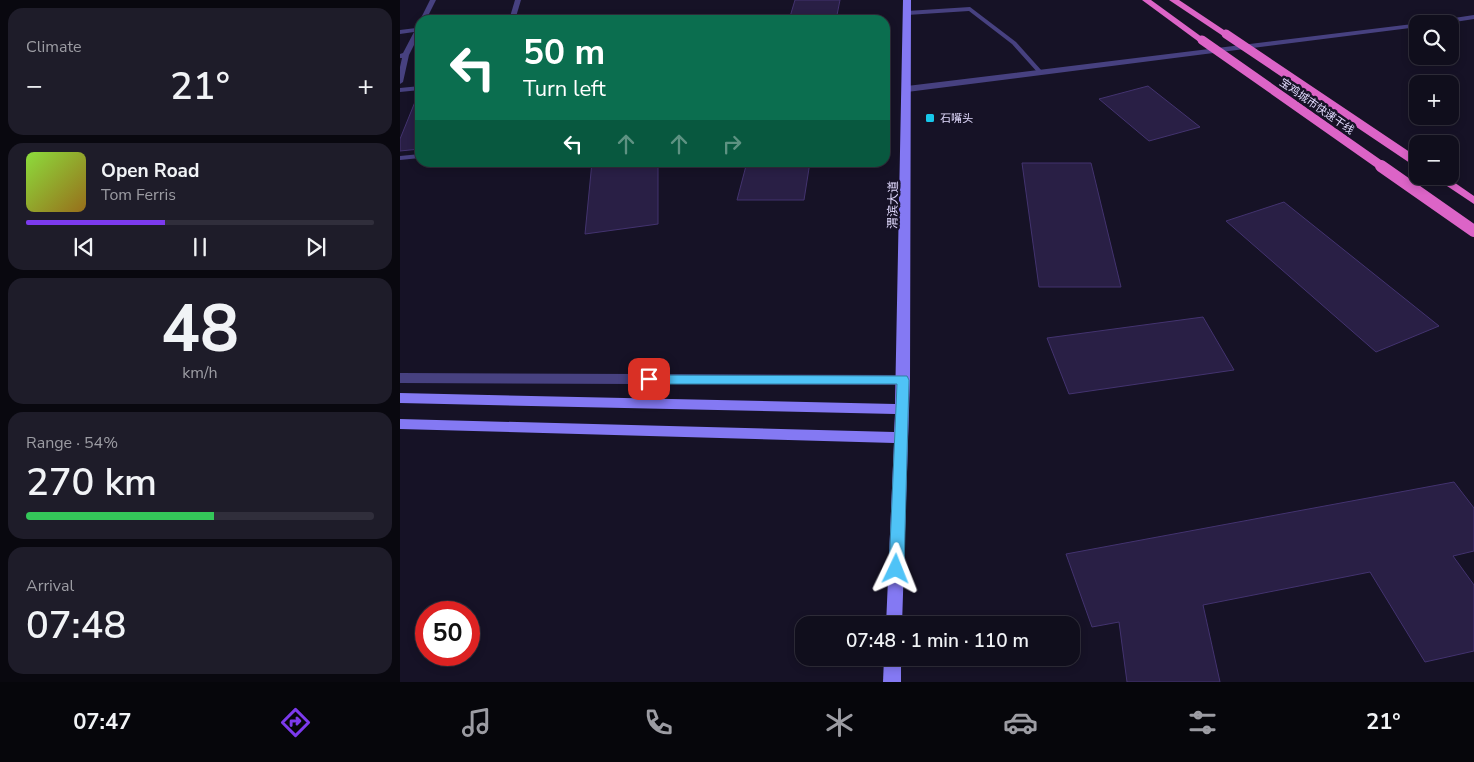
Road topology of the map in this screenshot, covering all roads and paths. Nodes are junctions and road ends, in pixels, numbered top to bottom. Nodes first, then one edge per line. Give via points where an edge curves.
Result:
1 (433, 0) edge
2 (518, 0) edge
3 (907, 0) edge
4 (1146, 0) edge
5 (1173, 0) edge
6 (907, 13) junction
7 (426, 15) edge
8 (514, 15) edge
9 (1474, 17) edge
10 (1459, 19) edge
11 (1409, 25) edge
12 (415, 30) edge
13 (400, 32) edge
14 (415, 36) edge
15 (403, 56) edge
16 (1040, 72) junction
17 (400, 82) edge
18 (415, 88) edge
19 (907, 89) junction
20 (400, 90) edge
21 (415, 156) edge
22 (1409, 157) edge
23 (400, 158) edge
24 (1450, 185) edge
25 (1474, 201) edge
26 (1474, 232) edge
27 (400, 378) edge
28 (903, 380) junction
29 (400, 398) edge
30 (902, 409) junction
31 (400, 424) edge
32 (902, 438) junction
33 (894, 616) edge
34 (893, 666) edge
35 (892, 682) edge

1 - 7 lane
2 - 8 lane
3 - 6 main road, 渭滨大道
4 - 26 highway, 宝鸡城市快速干线, bridge
5 - 22 highway, 宝鸡城市快速干线, bridge
6 - 16 lane via 970,9 1014,43
6 - 19 main road, 渭滨大道
9 - 10 street
11 - 16 street
12 - 13 lane
14 - 15 lane
15 - 17 lane
16 - 19 street
18 - 20 lane
19 - 28 main road, 渭滨大道
21 - 23 lane
24 - 25 highway
27 - 28 street
28 - 30 main road, 渭滨大道
29 - 30 main road
30 - 32 main road, 渭滨大道
31 - 32 main road
32 - 33 main road, 渭滨大道
34 - 35 main road

